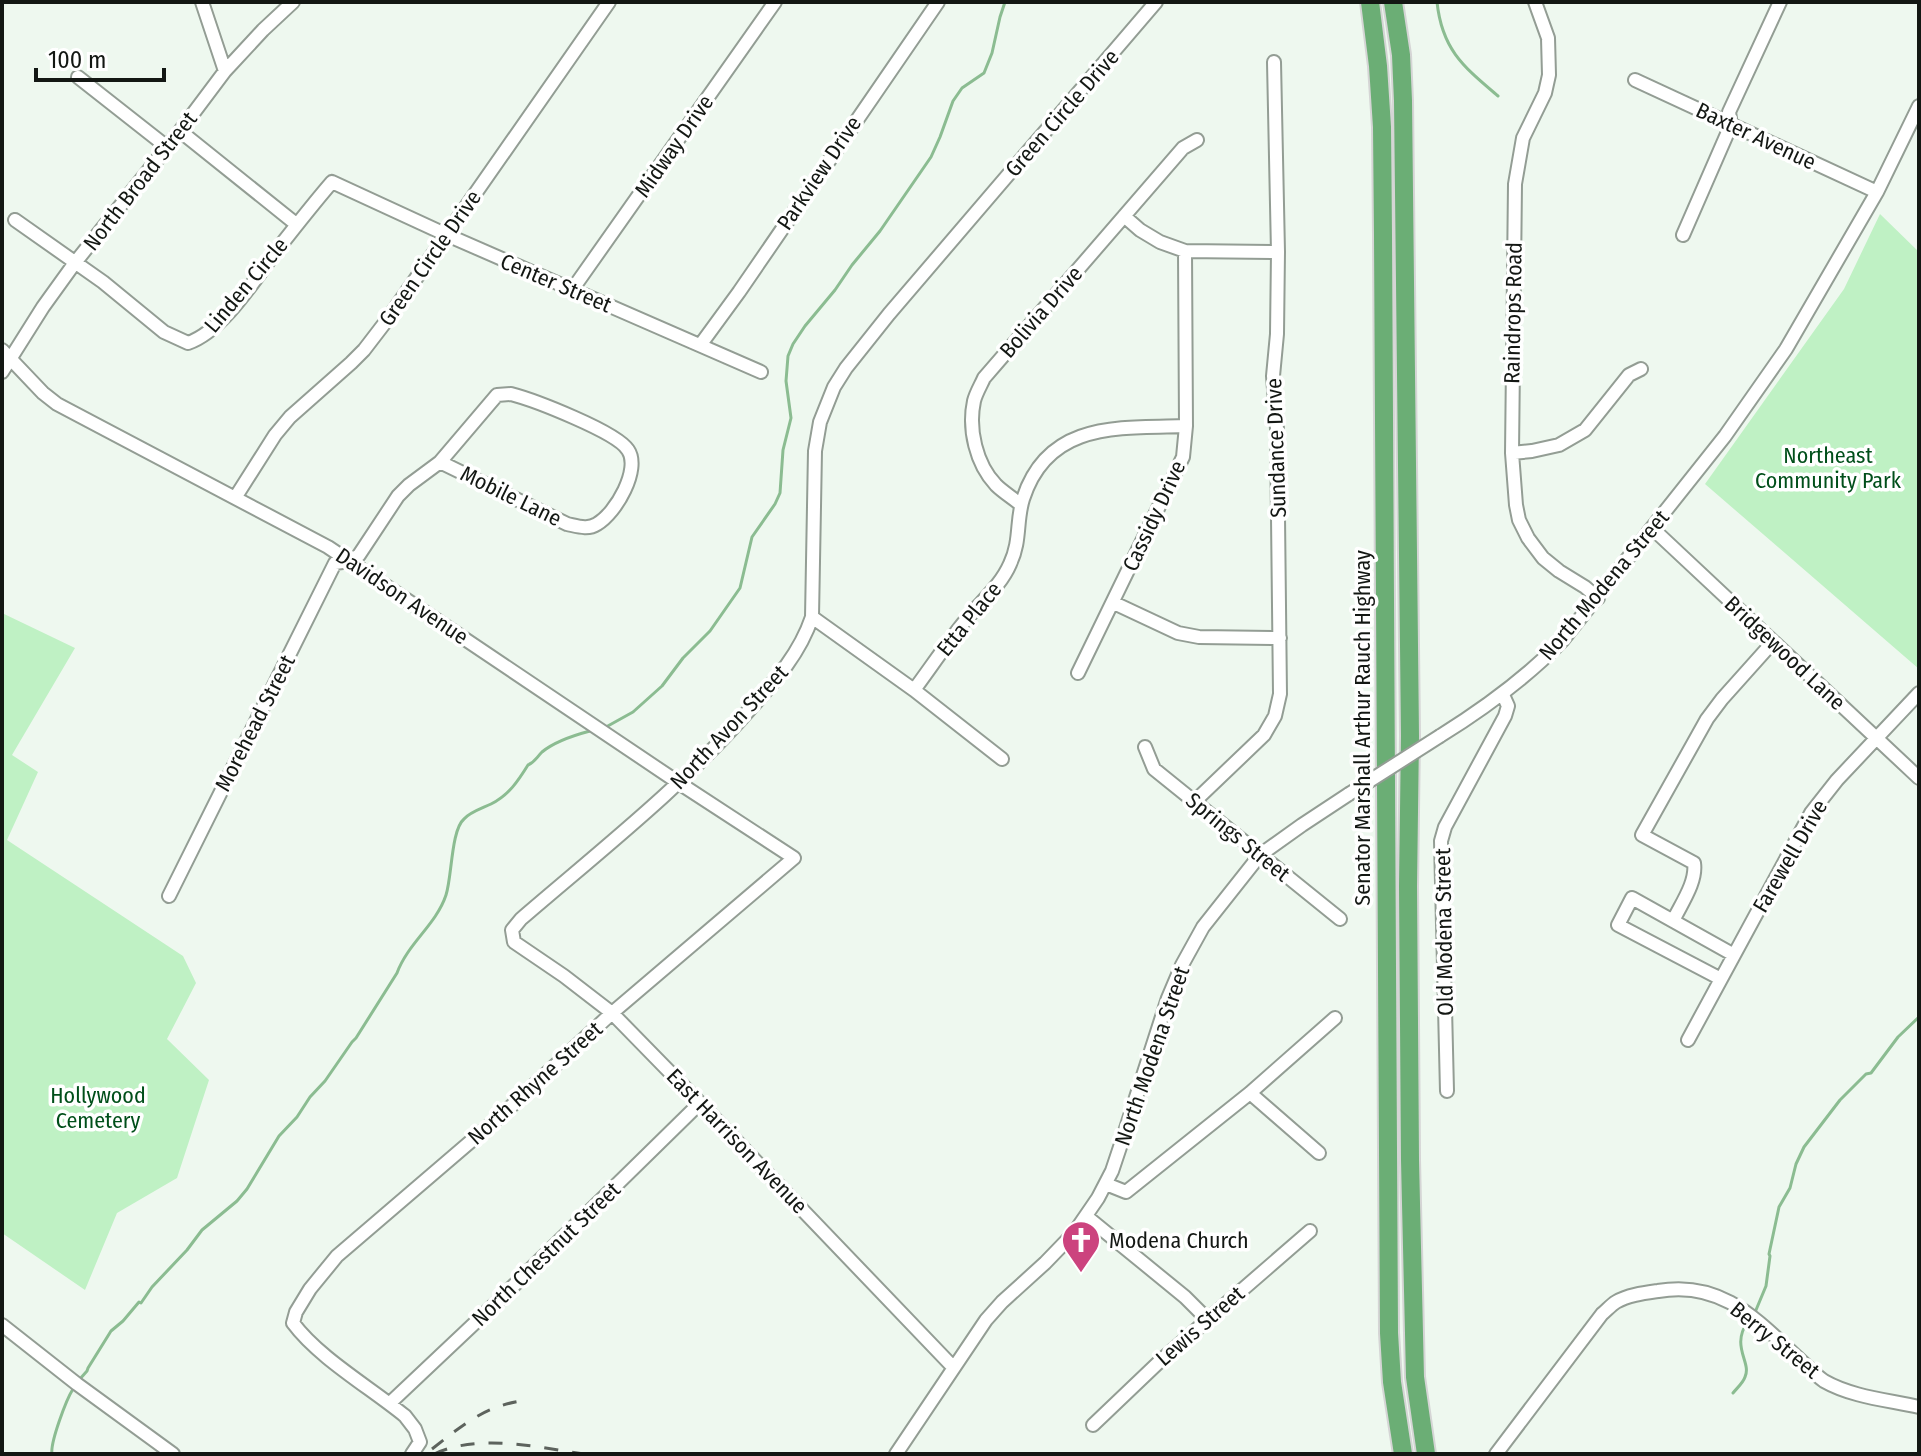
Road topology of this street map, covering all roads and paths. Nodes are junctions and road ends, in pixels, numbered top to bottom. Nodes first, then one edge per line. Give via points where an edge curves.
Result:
1 (202, 2) edge
2 (293, 2) edge
3 (609, 2) edge
4 (775, 2) edge
5 (938, 2) edge
6 (1156, 2) edge
7 (1370, 2) edge
8 (1393, 2) edge
9 (1535, 2) edge
10 (1780, 2) edge
11 (1274, 62) dead end
12 (225, 71) junction
13 (78, 77) dead end
14 (1635, 80) dead end
15 (1919, 106) edge
16 (1731, 125) junction
17 (180, 131) junction
18 (1197, 140) dead end
19 (167, 147) junction
20 (351, 191) joint
21 (1877, 192) junction
22 (1124, 216) junction
23 (15, 220) dead end
24 (296, 224) junction
25 (447, 235) junction
26 (1683, 235) dead end
27 (1185, 251) junction
28 (1278, 252) junction
29 (74, 264) junction
30 (572, 290) junction
31 (701, 344) junction
32 (6, 354) edge
33 (1641, 369) dead end
34 (2, 372) edge
35 (761, 372) dead end
36 (823, 413) joint
37 (1186, 426) junction
38 (1512, 453) junction
39 (440, 462) junction
40 (235, 498) junction
41 (1021, 505) junction
42 (1652, 528) junction
43 (350, 561) junction
44 (1598, 598) junction
45 (1114, 603) junction
46 (812, 617) junction
47 (1280, 638) junction
48 (1773, 642) junction
49 (1078, 673) dead end
50 (914, 690) junction
51 (1919, 693) edge
52 (1503, 695) junction
53 (1876, 738) junction
54 (1145, 747) dead end
55 (1002, 759) dead end
56 (1919, 778) edge
57 (679, 783) junction
58 (1194, 802) junction
59 (1260, 855) junction
60 (794, 858) joint
61 (169, 896) dead end
62 (1340, 919) dead end
63 (1673, 921) junction
64 (512, 930) joint
65 (1734, 955) junction
66 (1721, 979) junction
67 (612, 1013) junction
68 (1335, 1018) dead end
69 (1688, 1040) dead end
70 (1447, 1091) dead end
71 (1250, 1093) junction
72 (700, 1103) junction
73 (1319, 1153) dead end
74 (1106, 1184) junction
75 (1087, 1217) junction
76 (1310, 1231) dead end
77 (1208, 1320) junction
78 (2, 1325) edge
79 (953, 1367) junction
80 (390, 1403) junction
81 (1919, 1407) edge
82 (1093, 1425) dead end
83 (173, 1454) edge
84 (412, 1454) edge
85 (896, 1454) edge
86 (1403, 1454) edge
87 (1426, 1454) edge
88 (1496, 1454) edge

1 - 12 street
2 - 12 street, North Broad Street
3 - 25 street, Green Circle Drive
4 - 30 street, Midway Drive
5 - 31 street, Parkview Drive
6 - 36 street, Green Circle Drive via 846,368
7 - 86 highway, Senator Marshall Arthur Rauch Highway via 1382,127 1389,1333
8 - 87 highway, Senator Marshall Arthur Rauch Highway via 1401,55 1404,163 1410,1160 1415,1377
9 - 38 street, Raindrops Road via 1548,38 1549,75 1523,138 1515,184
10 - 16 street via 1729,112
11 - 28 street, Sundance Drive
12 - 17 street, North Broad Street
13 - 19 street
14 - 16 street, Baxter Avenue
15 - 21 street, North Modena Street
16 - 21 street, Baxter Avenue
16 - 26 street
17 - 19 street, North Broad Street
17 - 24 street, Linden Circle
18 - 22 street, Bolivia Drive via 1183,148
19 - 29 street, North Broad Street
20 - 24 street, Linden Circle via 332,182
20 - 25 street, Center Street
21 - 42 street, North Modena Street via 1777,362
22 - 27 street via 1160,242
22 - 41 street, Bolivia Drive via 997,361 975,399 973,429 982,464 994,483
23 - 29 street
24 - 29 street, Linden Circle via 222,320 188,343 164,332
25 - 30 street, Center Street
25 - 40 street, Green Circle Drive via 364,350 275,435
27 - 28 street
27 - 37 street, Cassidy Drive
28 - 47 street, Sundance Drive via 1273,376
29 - 32 street, North Broad Street
30 - 31 street, Center Street
31 - 35 street, Center Street
32 - 34 street, North Broad Street
32 - 40 street, Davidson Avenue via 57,404
33 - 38 street via 1629,375 1585,430 1559,445
36 - 46 street, North Avon Street via 815,451
37 - 41 street, Etta Place via 1129,427 1071,440 1032,475
37 - 45 street, Cassidy Drive via 1183,457
38 - 44 street, Raindrops Road via 1516,505 1528,538 1543,558
39 - 39 street, Mobile Lane via 497,395 511,394 618,438 634,464 609,514 583,528
39 - 43 street, Mobile Lane via 398,496
40 - 43 street, Davidson Avenue
41 - 50 street, Etta Place via 1010,565
42 - 44 street, North Modena Street
42 - 48 street, Bridgewood Lane
43 - 57 street, Davidson Avenue
43 - 61 street, Morehead Street via 335,563
44 - 52 street, North Modena Street via 1541,663
45 - 47 street via 1178,633
45 - 49 street, Cassidy Drive
46 - 50 street
46 - 57 street, North Avon Street via 789,663
47 - 58 street, Sundance Drive via 1275,716 1264,735
48 - 53 street, Bridgewood Lane
48 - 63 street via 1707,719 1642,835 1694,863
50 - 55 street
51 - 53 street, Farewell Drive
52 - 59 street, North Modena Street, bridge
52 - 70 street, Old Modena Street via 1505,716 1441,841
53 - 56 street, Bridgewood Lane
53 - 65 street, Farewell Drive via 1811,813
54 - 58 street, Springs Street via 1154,769
57 - 60 street, Davidson Avenue
57 - 64 street, North Avon Street
58 - 59 street, Springs Street
59 - 62 street, Springs Street
59 - 74 street, North Modena Street via 1203,927 1182,965
60 - 67 street, North Rhyne Street
63 - 65 street
63 - 66 street via 1632,898 1618,925
64 - 67 street, East Harrison Avenue via 514,942
65 - 66 street, Farewell Drive
66 - 69 street, Farewell Drive
67 - 72 street, East Harrison Avenue
67 - 80 street, North Rhyne Street via 337,1256 296,1312 293,1323 301,1333
68 - 71 street
71 - 73 street
71 - 74 street via 1126,1192
72 - 79 street, East Harrison Avenue
72 - 80 street, North Chestnut Street
74 - 75 street, North Modena Street
75 - 77 street
75 - 79 street, North Modena Street via 1002,1302
76 - 77 street, Lewis Street
77 - 82 street, Lewis Street
78 - 83 street
79 - 85 street, North Modena Street
80 - 84 street via 415,1429 420,1442
81 - 88 street, Berry Street via 1843,1390 1822,1379 1728,1300 1676,1290 1639,1294 1602,1314

